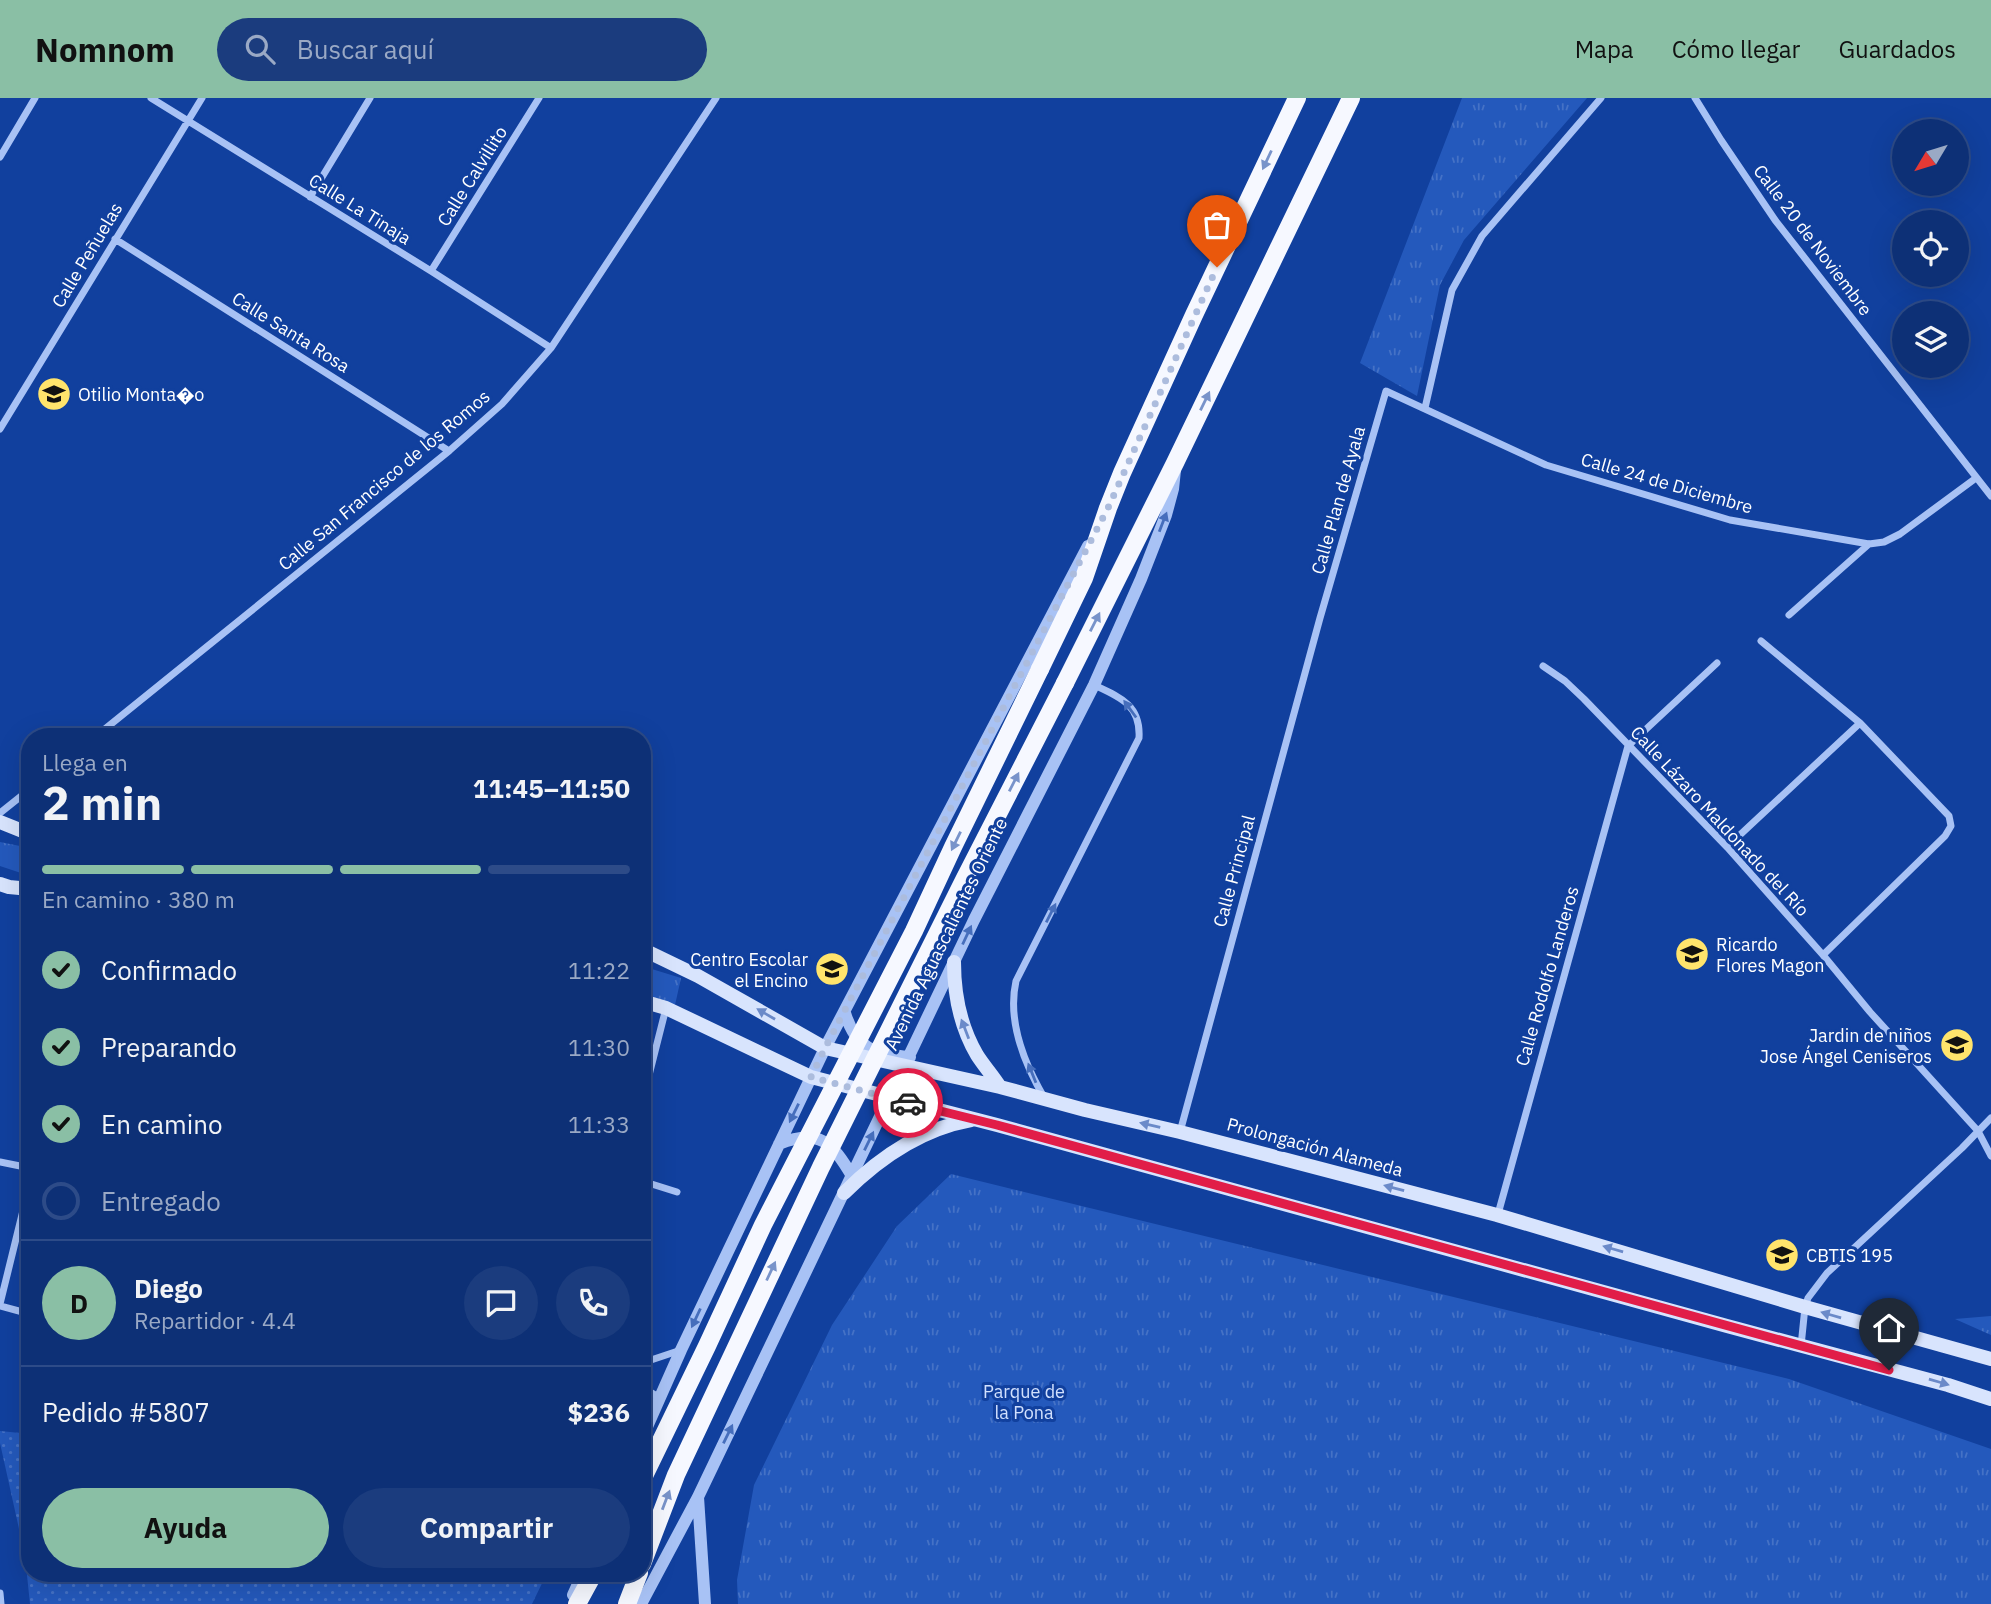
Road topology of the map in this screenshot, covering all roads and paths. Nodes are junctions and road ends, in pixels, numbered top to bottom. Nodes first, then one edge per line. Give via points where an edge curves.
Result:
1 (35, 98) edge
2 (151, 98) edge
3 (202, 98) edge
4 (370, 98) edge
5 (539, 98) edge
6 (716, 98) edge
7 (1297, 98) edge
8 (1351, 98) edge
9 (1601, 98) edge
10 (1695, 98) edge
11 (188, 121) junction
12 (0, 157) edge
13 (310, 197) junction
14 (115, 239) junction
15 (431, 271) junction
16 (551, 348) junction
17 (1386, 391) joint
18 (1425, 408) junction
19 (0, 429) edge
20 (449, 451) junction
21 (1175, 463) junction
22 (1976, 478) junction
23 (1991, 496) edge
24 (1108, 508) junction
25 (1869, 544) junction
26 (1790, 615) dead end
27 (1320, 618) joint
28 (1761, 641) dead end
29 (1717, 663) dead end
30 (1543, 666) dead end
31 (1094, 685) junction
32 (1860, 723) junction
33 (105, 728) edge
34 (1628, 746) junction
35 (21, 796) edge
36 (0, 813) edge
37 (0, 822) edge
38 (21, 830) edge
39 (1727, 847) junction
40 (0, 884) edge
41 (21, 888) edge
42 (651, 953) edge
43 (1823, 954) junction
44 (954, 962) junction
45 (651, 1003) edge
46 (666, 1007) junction
47 (845, 1013) junction
48 (825, 1048) junction
49 (907, 1061) junction
50 (651, 1067) edge
51 (811, 1077) junction
52 (1000, 1087) junction
53 (890, 1098) junction
54 (1046, 1100) junction
55 (1991, 1118) edge
56 (974, 1119) junction
57 (1978, 1131) junction
58 (1180, 1132) junction
59 (779, 1144) junction
60 (1991, 1156) edge
61 (0, 1161) edge
62 (21, 1166) edge
63 (852, 1176) junction
64 (651, 1184) edge
65 (677, 1192) dead end
66 (844, 1193) junction
67 (1497, 1215) junction
68 (21, 1219) edge
69 (0, 1305) edge
70 (1805, 1307) junction
71 (21, 1311) edge
72 (1801, 1346) junction
73 (681, 1350) junction
74 (1991, 1359) edge
75 (651, 1360) edge
76 (651, 1392) edge
77 (660, 1398) junction
78 (1991, 1399) edge
79 (651, 1418) edge
80 (651, 1461) edge
81 (698, 1497) junction
82 (651, 1540) edge
83 (579, 1582) edge
84 (589, 1582) edge
85 (636, 1582) edge
86 (0, 1592) edge
87 (1, 1604) edge
88 (570, 1604) edge
89 (577, 1604) edge
90 (627, 1604) edge
91 (641, 1604) edge
92 (705, 1604) edge

1 - 12 street
2 - 11 street, Calle La Tinaja
3 - 11 street, Calle Peñuelas
4 - 13 street
5 - 15 street, Calle Calvillito
6 - 16 street, Calle San Francisco de los Romos
7 -> 24 main road, Avenida Aguascalientes Oriente
21 -> 8 main road, Avenida Aguascalientes Oriente
9 - 18 street via 1482,236 1452,290
10 - 22 street, Calle 20 de Noviembre via 1775,220
11 - 13 street, Calle La Tinaja
11 - 14 street, Calle Peñuelas
13 - 15 street, Calle La Tinaja
14 - 19 street, Calle Peñuelas
14 - 20 street, Calle Santa Rosa
15 - 16 street, Calle La Tinaja
16 - 20 street, Calle San Francisco de los Romos via 502,404
17 - 18 street, Calle 24 de Diciembre
17 - 27 street, Calle Plan de Ayala
18 - 25 street, Calle 24 de Diciembre via 1546,465 1730,520
20 - 33 street, Calle San Francisco de los Romos
31 -> 21 street, Avenida Aguascalientes Oriente via 1166,515
82 -> 21 main road, Avenida Aguascalientes Oriente, bridge via 676,1475 821,1167
22 - 23 street, Calle 20 de Noviembre
22 - 25 street, Calle 24 de Diciembre via 1900,534
24 - 47 street, Avenida Aguascalientes Oriente
24 -> 80 main road, Avenida Aguascalientes Oriente, bridge via 1084,578 914,931 762,1225
25 - 26 street
27 - 58 street, Calle Principal
28 - 32 street
29 - 34 street
30 - 34 street, Calle Lázaro Maldonado del Río via 1565,681
44 -> 31 street, Avenida Aguascalientes Oriente
54 -> 31 street via 1014,1019 1016,981 1139,738 1138,720 1129,705
32 - 39 street
32 - 43 street via 1949,816 1951,826
34 - 39 street, Calle Lázaro Maldonado del Río
34 - 67 street, Calle Rodolfo Landeros
35 - 36 street
37 - 38 main road
39 - 43 street, Calle Lázaro Maldonado del Río
40 - 41 main road
48 -> 42 main road, Prolongación Alameda
43 - 57 street, Calle Lázaro Maldonado del Río
44 - 49 street, Avenida Aguascalientes Oriente
52 -> 44 main road via 963,1024 955,994
45 - 46 main road
46 - 50 street
46 - 51 main road
47 - 48 street, Avenida Aguascalientes Oriente
47 - 49 street via 853,1033 870,1049
48 - 49 main road, Prolongación Alameda
48 - 51 street, Avenida Aguascalientes Oriente
49 - 52 main road, Prolongación Alameda
49 - 53 street, Avenida Aguascalientes Oriente
51 - 53 main road
51 -> 59 street, Avenida Aguascalientes Oriente
52 - 54 main road, Prolongación Alameda
53 - 56 main road
63 -> 53 street, Avenida Aguascalientes Oriente
58 -> 54 main road, Prolongación Alameda
55 - 57 street
56 - 66 main road via 912,1141 879,1161
56 - 72 main road
57 - 60 street, Calle Lázaro Maldonado del Río
57 - 70 street via 1827,1273
67 -> 58 main road, Prolongación Alameda
59 - 63 street via 795,1137 821,1139
59 -> 73 street, Avenida Aguascalientes Oriente
61 - 62 street
63 - 66 street, Avenida Aguascalientes Oriente
64 - 65 street
81 -> 66 street, Avenida Aguascalientes Oriente
70 -> 67 main road, Prolongación Alameda
68 - 69 street
69 - 71 street
70 - 72 street
74 -> 70 main road, Prolongación Alameda
72 -> 78 main road
73 - 75 street
73 - 77 street, Avenida Aguascalientes Oriente
76 - 77 street
77 - 79 street, Avenida Aguascalientes Oriente
81 - 91 street, Avenida Aguascalientes Oriente
81 - 92 street
83 - 88 street
84 - 89 main road
85 - 90 main road
86 - 87 street

